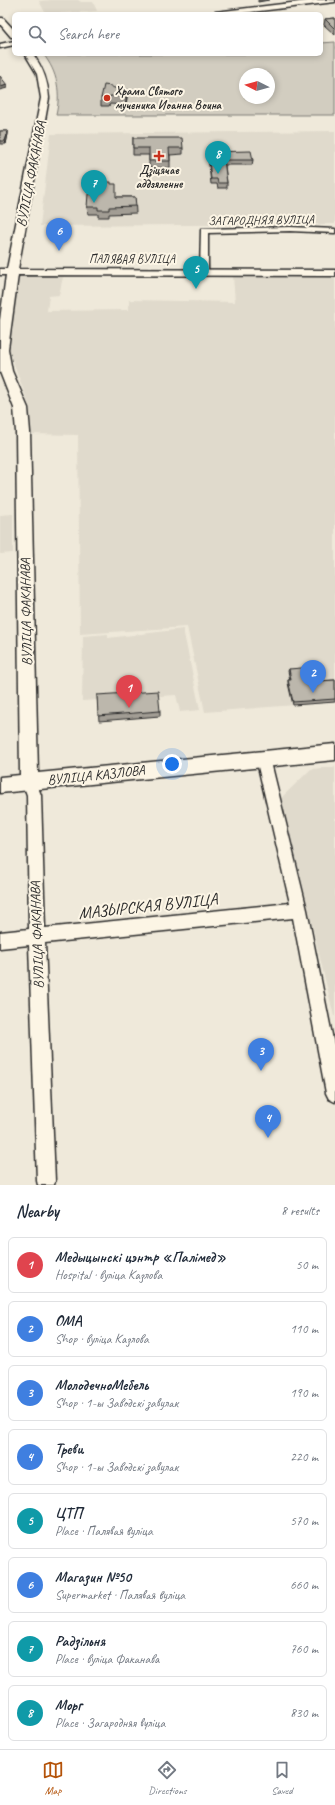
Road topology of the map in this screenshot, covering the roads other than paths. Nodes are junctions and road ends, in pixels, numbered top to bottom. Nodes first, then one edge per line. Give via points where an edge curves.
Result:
1 (335, 0) edge
2 (232, 12) edge
3 (0, 20) edge
4 (12, 33) edge
5 (12, 44) edge
6 (0, 46) edge
7 (30, 56) edge
8 (335, 231) edge
9 (6, 272) edge
10 (204, 272) junction
11 (335, 273) edge
12 (335, 752) edge
13 (263, 758) junction
14 (29, 782) junction
15 (0, 784) edge
16 (299, 910) junction
17 (37, 936) junction
18 (0, 940) edge
19 (335, 1093) edge
20 (46, 1181) dead end

1 - 2 main road
3 - 4 main road
5 - 6 main road
7 - 9 main road, ВУЛІЦА ФАКАНАВА via 40,70 45,86 45,98
8 - 10 street, ЗАГАРОДНЯЯ ВУЛІЦА via 204,231
9 - 10 main road, ПАЛЯВАЯ ВУЛІЦА
9 - 14 main road, ВУЛІЦА ФАКАНАВА via 2,349 6,371 21,408 23,432
10 - 11 main road, ПАЛЯВАЯ ВУЛІЦА
12 - 13 main road, ВУЛІЦА КАЗЛОВА
13 - 14 main road, ВУЛІЦА КАЗЛОВА
13 - 16 street
14 - 15 main road, ВУЛІЦА КАЗЛОВА
14 - 17 street, ВУЛІЦА ФАКАНАВА via 34,795
16 - 17 street, МАЗЫРСКАЯ ВУЛІЦА
16 - 19 street
17 - 18 street, МАЗЫРСКАЯ ВУЛІЦА
17 - 20 street, ВУЛІЦА ФАКАНАВА

